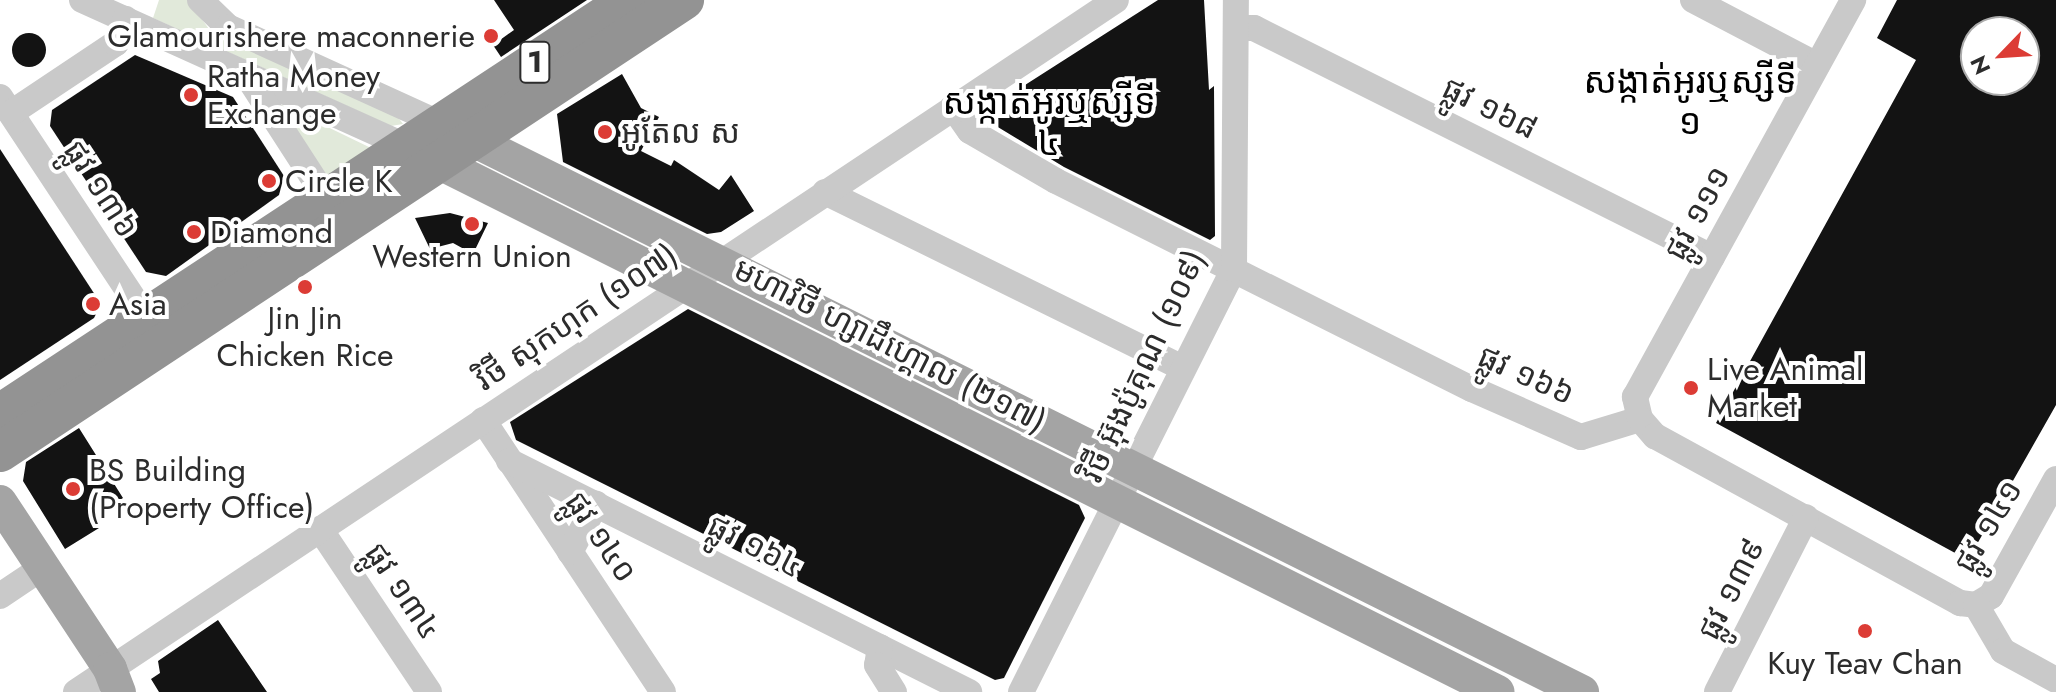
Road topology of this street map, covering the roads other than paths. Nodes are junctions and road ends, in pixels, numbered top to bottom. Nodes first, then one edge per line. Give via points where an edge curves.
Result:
1 (82, 0) edge
2 (200, 0) edge
3 (629, 0) edge
4 (684, 0) edge
5 (1116, 0) edge
6 (1236, 0) edge
7 (1693, 0) edge
8 (1853, 0) edge
9 (125, 19) junction
10 (1236, 28) junction
11 (1817, 65) junction
12 (246, 74) junction
13 (5, 105) edge
14 (953, 107) junction
15 (440, 143) junction
16 (825, 192) junction
17 (327, 199) junction
18 (1712, 257) junction
19 (721, 261) junction
20 (1234, 269) junction
21 (686, 283) junction
22 (146, 318) junction
23 (1183, 368) junction
24 (0, 414) edge
25 (1640, 419) junction
26 (483, 420) junction
27 (0, 452) edge
28 (509, 461) junction
29 (1134, 467) junction
30 (2056, 479) edge
31 (1117, 500) junction
32 (0, 502) edge
33 (596, 504) junction
34 (1806, 517) junction
35 (320, 529) junction
36 (570, 552) junction
37 (43, 567) junction
38 (0, 596) edge
39 (1976, 605) junction
40 (880, 647) junction
41 (2056, 680) edge
42 (114, 681) edge
43 (76, 692) edge
44 (137, 692) edge
45 (429, 692) edge
46 (663, 692) edge
47 (894, 692) edge
48 (969, 692) edge
49 (1021, 692) edge
50 (1498, 692) edge
51 (1582, 692) edge
52 (1717, 692) edge

1 - 9 street
2 - 15 street, មហាវិថី ហ្សាដឹហ្គោល (២១៧) via 228,27
3 - 15 highway, 1
4 - 15 highway, 1
5 - 14 street, វិថី សុកហុក (១០៧)
6 - 10 street, វិថី អ៊ុងប៉ូគុណ (១០៩)
7 - 11 street
8 - 11 street, ផ្លូវ ១១១
9 - 12 street
9 - 13 street via 116,43
10 - 18 street, ផ្លូវ ១៦៨ via 1254,28
10 - 20 street, វិថី អ៊ុងប៉ូគុណ (១០៩)
11 - 18 street, ផ្លូវ ១១១
12 - 15 street
12 - 17 street
13 - 22 street, ផ្លូវ ១៣៦
14 - 16 street, វិថី សុកហុក (១០៧)
14 - 20 street, ផ្លូវ ១៦៦ via 970,131 1056,181
15 - 17 highway, 1
15 - 19 main road, មហាវិថី ហ្សាដឹហ្គោល (២១៧)
15 - 21 main road, មហាវិថី ហ្សាដឹហ្គោល (២១៧)
15 - 27 highway, 1
16 - 19 street, វិថី សុកហុក (១០៧)
16 - 23 street
17 - 22 highway, 1
18 - 25 street, ផ្លូវ ១១១ via 1635,397
19 - 21 street, វិថី សុកហុក (១០៧)
19 - 29 main road, មហាវិថី ហ្សាដឹហ្គោល (២១៧)
20 - 23 street, វិថី អ៊ុងប៉ូគុណ (១០៩)
20 - 25 street, ផ្លូវ ១៦៦ via 1472,389 1581,437
21 - 26 street, វិថី សុកហុក (១០៧)
21 - 31 main road, មហាវិថី ហ្សាដឹហ្គោល (២១៧)
22 - 24 highway, 1
23 - 29 street, វិថី អ៊ុងប៉ូគុណ (១០៩)
25 - 34 street via 1655,436
26 - 28 street, ផ្លូវ ១៤០
26 - 35 street, វិថី សុកហុក (១០៧)
28 - 33 street, ផ្លូវ ១៦៤
28 - 36 street, ផ្លូវ ១៤០
29 - 31 street, វិថី អ៊ុងប៉ូគុណ (១០៩)
29 - 51 main road, មហាវិថី ហ្សាដឹហ្គោល (២១៧)
30 - 39 street, ផ្លូវ ១៤១ via 1991,596
31 - 49 street, វិថី អ៊ុងប៉ូគុណ (១០៩)
31 - 50 main road, មហាវិថី ហ្សាដឹហ្គោល (២១៧)
32 - 37 main road
33 - 36 street
33 - 40 street, ផ្លូវ ១៦៤
34 - 39 street via 1960,603
34 - 52 street, ផ្លូវ ១៣៩
35 - 42 street, វិថី សុកហុក (១០៧)
35 - 45 street, ផ្លូវ ១៣៤
36 - 46 street, ផ្លូវ ១៤០
37 - 38 street
37 - 42 main road
39 - 41 street via 2003,651
40 - 47 street via 877,665
40 - 48 street, ផ្លូវ ១៦៤
42 - 43 street, វិថី សុកហុក (១០៧)
42 - 44 main road

